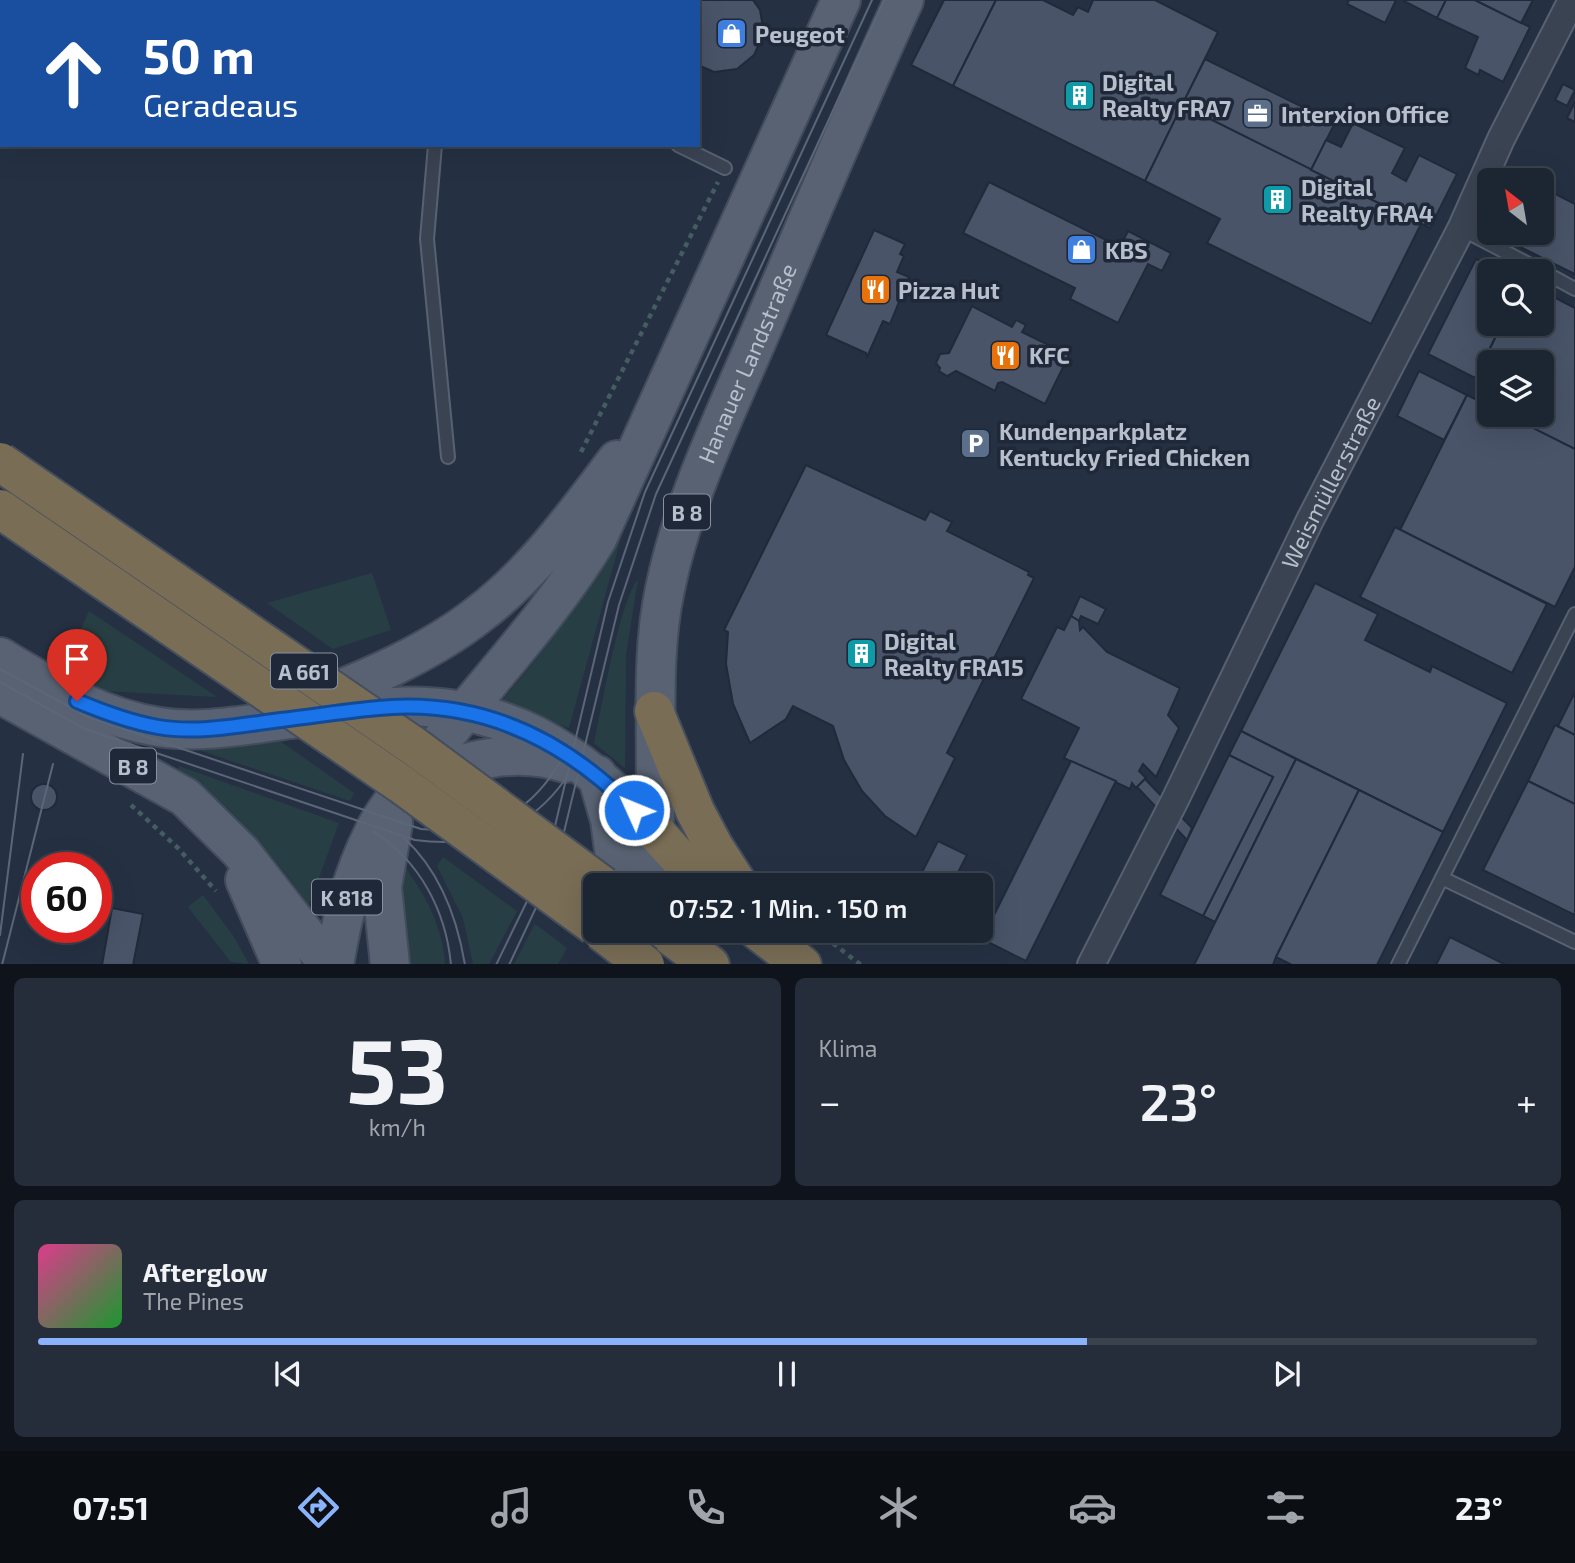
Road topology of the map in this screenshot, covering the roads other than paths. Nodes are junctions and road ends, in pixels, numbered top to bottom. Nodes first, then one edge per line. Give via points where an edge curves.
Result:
1 (841, 0) edge
2 (904, 0) edge
3 (1572, 0) edge
4 (435, 147) edge
5 (682, 147) edge
6 (725, 168) dead end
7 (1461, 229) junction
8 (1519, 259) edge
9 (1554, 278) edge
10 (1575, 289) edge
11 (649, 420) junction
12 (448, 457) dead end
13 (0, 462) edge
14 (0, 509) edge
15 (1575, 614) edge
16 (0, 657) edge
17 (0, 694) edge
18 (48, 704) junction
19 (653, 710) junction
20 (464, 711) junction
21 (225, 727) junction
22 (597, 775) junction
23 (405, 788) junction
24 (216, 825) junction
25 (652, 828) junction
26 (585, 873) edge
27 (618, 873) edge
28 (647, 873) edge
29 (692, 873) edge
30 (731, 873) edge
31 (1442, 878) junction
32 (583, 917) edge
33 (1575, 942) edge
34 (680, 943) edge
35 (774, 943) edge
36 (786, 943) edge
37 (282, 964) edge
38 (329, 964) edge
39 (334, 964) edge
40 (390, 964) edge
41 (709, 964) edge
42 (802, 964) edge
43 (811, 964) edge
44 (1091, 964) edge
45 (1398, 964) edge

1 - 11 main road
2 - 19 main road, Hanauer Landstraße / B 8 via 716,435 675,544 657,641
3 - 7 street, Weismüllerstraße
4 - 12 lane via 427,239
5 - 6 lane
7 - 8 lane
7 - 44 street, Weismüllerstraße via 1310,520
9 - 10 lane
11 - 20 main road via 597,539 575,577
11 - 21 main road via 565,529 478,615 411,656 320,698 284,713
13 - 26 highway, A 661, bridge via 415,747
14 - 32 highway, A 661, bridge via 401,784
15 - 31 lane
16 - 18 main road, B 8
17 - 18 main road, B 8
18 - 21 main road, B 8 via 101,711 159,727
18 - 24 main road, B 8 via 167,785
19 - 25 main road, Hanauer Landstraße / B 8
19 - 30 highway via 695,811
20 - 21 main road, B 8 via 390,707
20 - 22 main road via 536,734
20 - 23 main road, K 818
22 - 23 main road via 522,755 464,763
22 - 25 main road
22 - 27 main road
23 - 39 main road, K 818 via 376,827 358,865
23 - 40 main road via 383,874 382,913
24 - 37 main road
24 - 38 main road, B 8
25 - 28 main road, B 8
25 - 29 highway
31 - 33 lane
31 - 45 lane
34 - 41 highway
35 - 42 highway
36 - 43 highway

